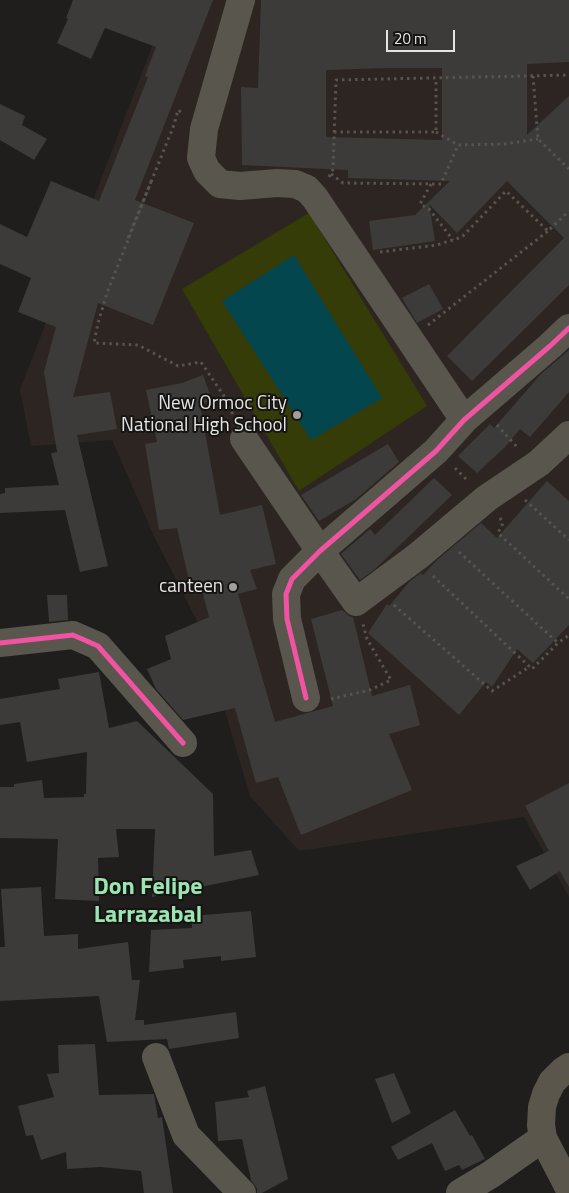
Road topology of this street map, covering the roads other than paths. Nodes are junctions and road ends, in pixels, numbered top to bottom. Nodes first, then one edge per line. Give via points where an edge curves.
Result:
1 (241, 0) edge
2 (569, 328) edge
3 (464, 420) junction
4 (569, 434) edge
5 (244, 439) road end
6 (320, 551) junction
7 (0, 643) edge
8 (306, 698) road end
9 (183, 743) dead end
10 (156, 1057) dead end
11 (569, 1067) edge
12 (546, 1143) junction
13 (569, 1188) edge
14 (242, 1193) edge
15 (460, 1193) edge

1 - 3 street via 204,129 201,158 207,171 220,184 295,184 307,189
2 - 3 street
3 - 6 street via 436,451
4 - 6 street via 539,463 497,491 356,602
5 - 6 street
6 - 8 street via 292,579 286,594 287,619
7 - 9 street via 72,635 98,646
10 - 14 street via 186,1135
11 - 12 main road via 552,1082 546,1094 542,1116
12 - 13 main road
12 - 15 street

